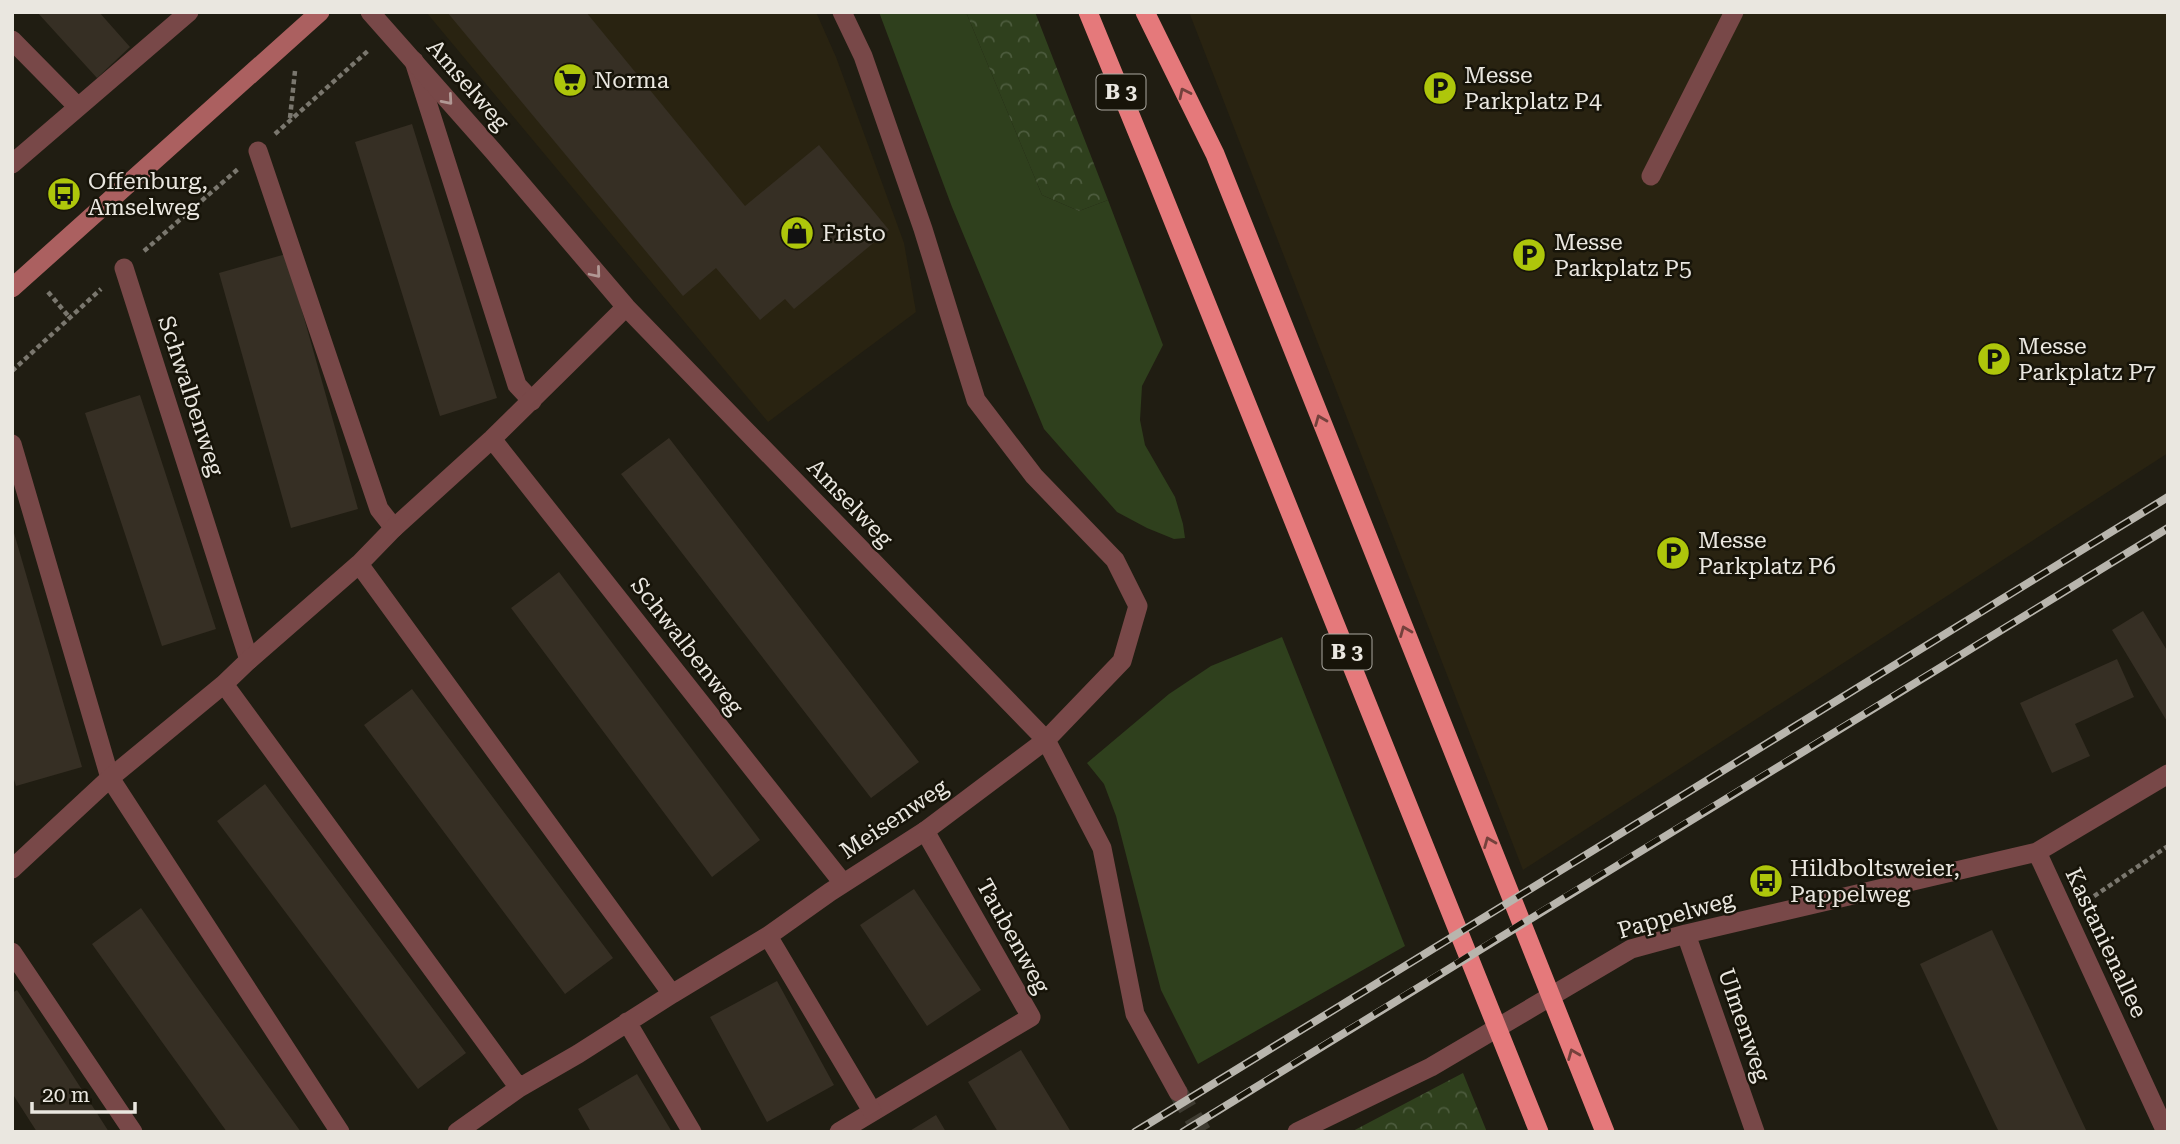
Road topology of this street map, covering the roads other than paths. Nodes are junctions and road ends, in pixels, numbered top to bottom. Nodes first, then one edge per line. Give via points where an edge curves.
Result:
1 (189, 12) edge
2 (320, 12) edge
3 (370, 12) edge
4 (842, 12) edge
5 (1088, 12) edge
6 (1145, 12) edge
7 (1734, 12) edge
8 (12, 40) edge
9 (414, 61) junction
10 (77, 106) junction
11 (257, 151) road end
12 (12, 164) edge
13 (1651, 176) dead end
14 (124, 268) road end
15 (12, 288) edge
16 (626, 307) junction
17 (532, 401) junction
18 (492, 439) junction
19 (12, 444) edge
20 (394, 528) junction
21 (359, 564) junction
22 (249, 660) junction
23 (224, 684) junction
24 (1046, 740) junction
25 (2168, 774) edge
26 (110, 778) junction
27 (925, 831) junction
28 (2037, 852) junction
29 (12, 869) edge
30 (843, 883) junction
31 (1686, 934) junction
32 (768, 936) junction
33 (12, 952) edge
34 (672, 994) junction
35 (627, 1022) junction
36 (519, 1088) junction
37 (1178, 1092) tunnel mouth
38 (872, 1111) junction
39 (489, 1123) edge
40 (1602, 1124) edge
41 (133, 1132) edge
42 (340, 1132) edge
43 (457, 1132) edge
44 (692, 1132) edge
45 (839, 1132) edge
46 (1297, 1132) edge
47 (1539, 1132) edge
48 (1755, 1132) edge
49 (2166, 1132) edge

1 - 10 street
2 - 15 main road
3 - 9 street, Amselweg
4 - 24 street, Meisenweg via 867,68 923,229 976,400 1034,476 1115,560 1138,606 1122,661
5 - 47 highway, B 3
40 -> 6 highway via 1215,154
7 - 13 street
8 - 10 street
9 -> 16 street, Amselweg
9 - 17 street via 517,385
10 - 12 street
11 - 20 street via 379,509
14 - 22 street, Schwalbenweg
16 - 17 street
16 - 24 street, Amselweg
17 - 18 street
18 - 20 street
18 - 30 street, Schwalbenweg
19 - 26 street
20 - 21 street
21 - 22 street
21 - 34 street
22 - 23 street
23 - 26 street
23 - 36 street
24 - 27 street, Meisenweg
24 - 37 street, Amselweg via 1102,848 1135,1014
25 - 28 street, Pappelweg
26 - 29 street
26 - 42 street
27 - 30 street, Meisenweg
27 - 38 street, Taubenweg via 1031,1017
28 - 31 street, Pappelweg
28 - 49 street, Kastanienallee
30 - 32 street, Meisenweg
31 - 46 street, Pappelweg via 1631,949 1431,1067
31 - 48 street, Ulmenweg
32 - 34 street, Meisenweg
32 - 38 street
33 - 41 street
34 - 35 street, Meisenweg
35 - 36 street, Meisenweg
35 - 44 street
36 - 39 street, Meisenweg
38 - 45 street, Taubenweg
39 - 43 street, Meisenweg

